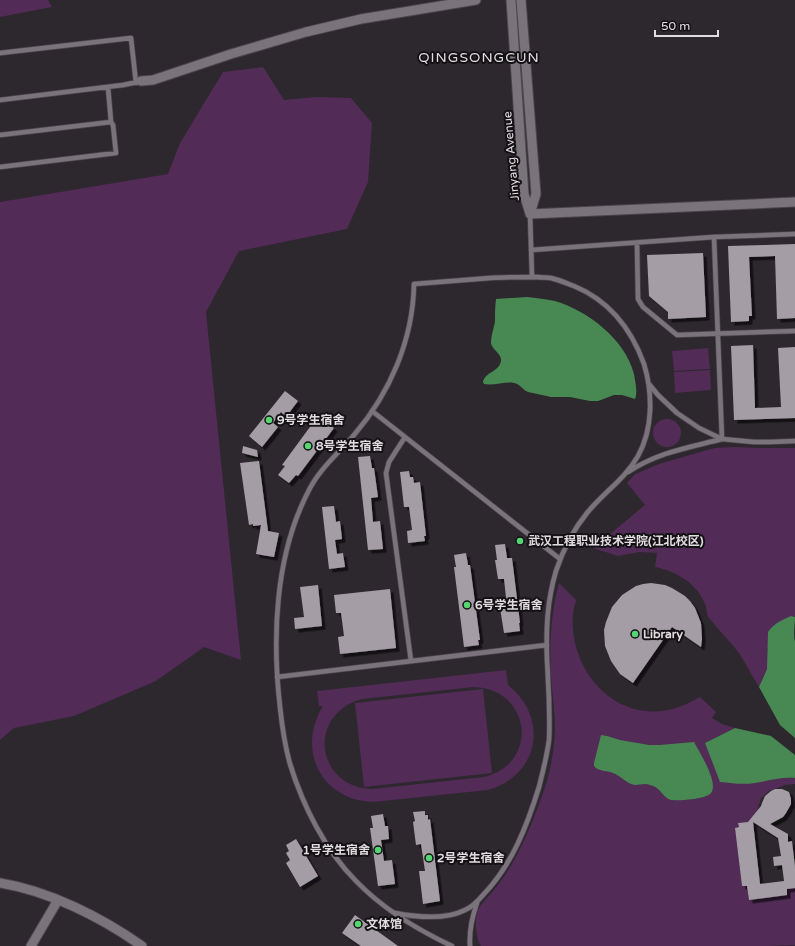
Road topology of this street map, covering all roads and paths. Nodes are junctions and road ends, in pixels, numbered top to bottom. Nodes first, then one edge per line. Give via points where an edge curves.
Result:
1 (476, 0) edge
2 (511, 0) edge
3 (522, 0) edge
4 (0, 53) edge
5 (138, 82) junction
6 (108, 87) junction
7 (0, 100) edge
8 (111, 122) junction
9 (0, 135) edge
10 (0, 166) edge
11 (795, 202) edge
12 (530, 214) junction
13 (795, 234) edge
14 (714, 237) junction
15 (637, 243) junction
16 (531, 250) junction
17 (532, 277) junction
18 (795, 331) edge
19 (718, 334) junction
20 (648, 383) junction
21 (372, 411) junction
22 (405, 437) junction
23 (722, 439) junction
24 (795, 440) edge
25 (624, 474) junction
26 (560, 559) junction
27 (547, 645) junction
28 (411, 661) junction
29 (277, 677) junction
30 (0, 883) edge
31 (58, 900) junction
32 (477, 901) junction
33 (395, 913) junction
34 (31, 946) edge
35 (142, 946) edge
36 (452, 946) edge
37 (470, 946) edge

1 - 5 street via 362,19 231,54 153,80
2 - 12 street, Jinyang Avenue via 524,194
3 - 12 street, Jinyang Avenue via 536,194
4 - 5 lane via 131,38
5 - 6 lane
6 - 7 lane
6 - 8 lane
8 - 9 lane
8 - 10 lane via 116,153
11 - 12 street
12 - 16 lane
13 - 14 lane
14 - 15 lane
14 - 19 lane
15 - 16 lane
15 - 19 lane via 638,299 643,307 678,335
16 - 17 lane
17 - 20 lane via 564,282 588,293 607,306 632,336
17 - 21 lane via 414,284 412,314 400,359
18 - 19 lane
19 - 23 lane
20 - 23 lane via 677,413
20 - 25 lane via 650,415 646,436 638,456
21 - 22 lane
21 - 29 lane via 315,480 300,507 284,564 279,599
22 - 26 lane
22 - 28 lane via 389,462 386,473
23 - 24 lane via 754,442
23 - 25 lane via 665,453
25 - 26 lane via 588,512
26 - 27 lane via 550,597
27 - 28 lane
27 - 32 lane via 550,727 544,768 518,845 499,876
28 - 29 lane
29 - 33 lane via 285,744 296,781 311,816 331,850 356,881
30 - 31 street via 31,890
31 - 34 street
31 - 35 street via 98,919
32 - 33 lane via 470,908 451,915 424,917
32 - 37 lane via 470,931
33 - 36 lane

